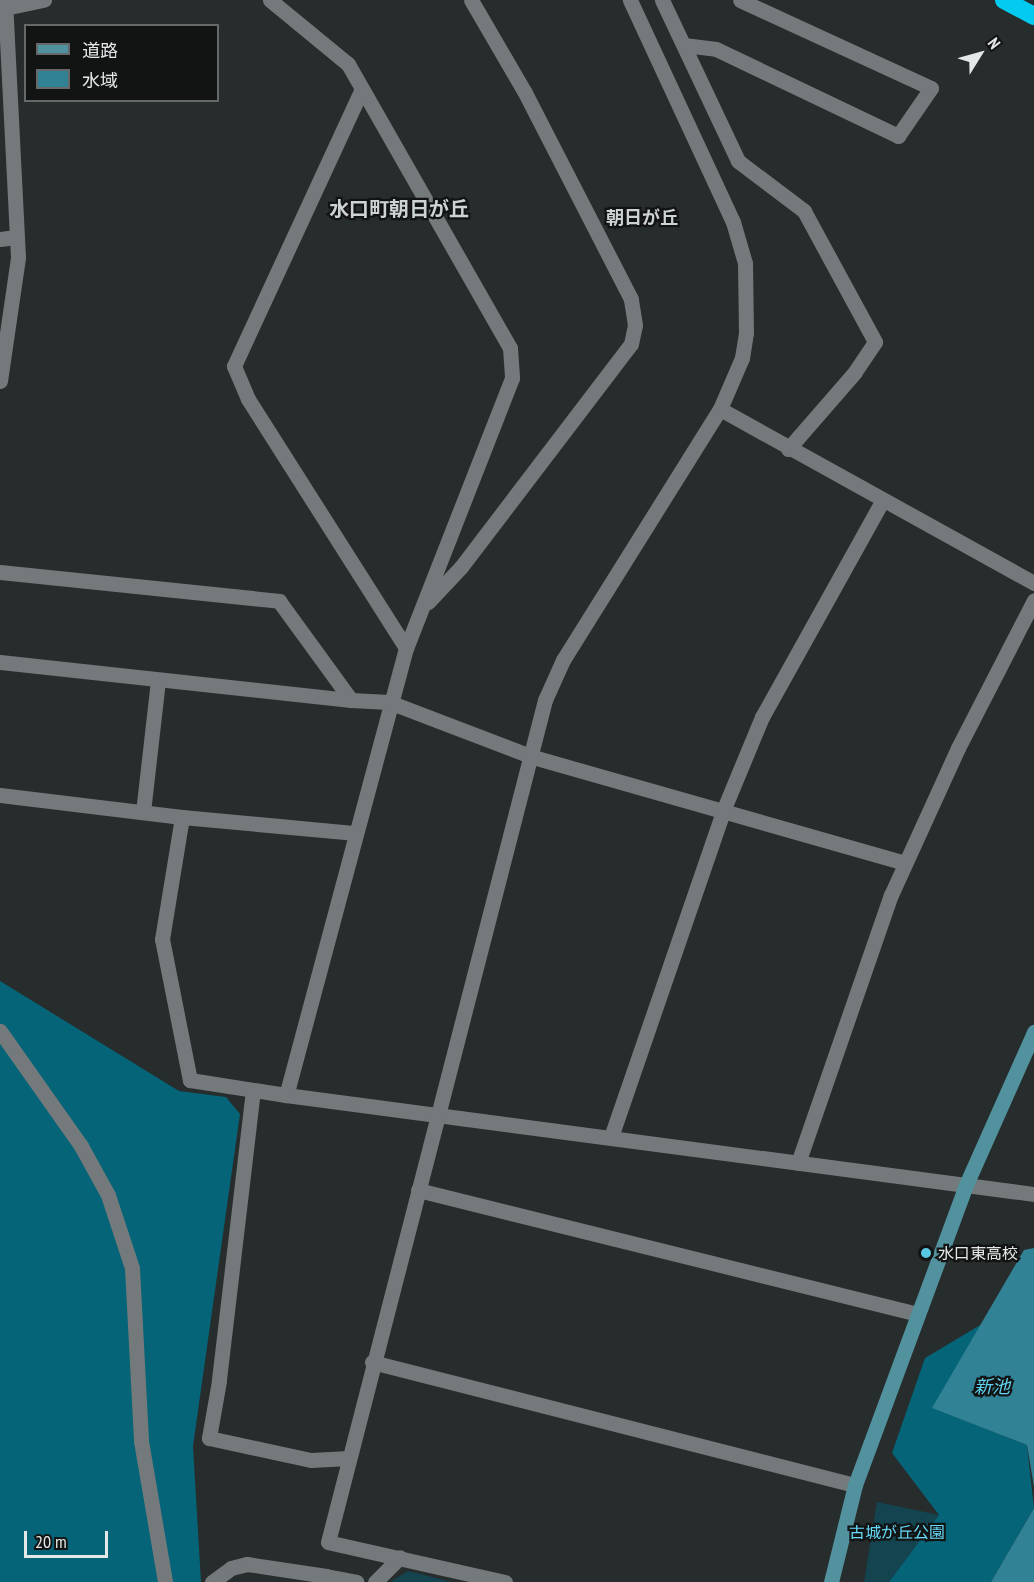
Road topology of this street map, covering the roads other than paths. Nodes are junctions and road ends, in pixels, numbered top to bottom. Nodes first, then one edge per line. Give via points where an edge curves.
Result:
1 (44, 0) edge
2 (270, 0) edge
3 (471, 0) edge
4 (630, 0) edge
5 (662, 0) edge
6 (740, 0) edge
7 (1004, 0) edge
8 (4, 4) edge
9 (1034, 16) edge
10 (684, 45) junction
11 (361, 90) junction
12 (16, 237) junction
13 (0, 239) edge
14 (6, 299) edge
15 (0, 380) edge
16 (720, 409) junction
17 (788, 449) junction
18 (882, 500) junction
19 (0, 572) edge
20 (1034, 583) edge
21 (1034, 600) edge
22 (422, 608) junction
23 (406, 648) junction
24 (0, 662) edge
25 (158, 680) junction
26 (351, 700) junction
27 (389, 702) junction
28 (533, 757) junction
29 (0, 795) edge
30 (723, 811) junction
31 (143, 812) junction
32 (182, 817) junction
33 (353, 833) junction
34 (905, 863) junction
35 (0, 1031) edge
36 (1034, 1032) edge
37 (253, 1090) junction
38 (286, 1095) junction
39 (439, 1114) junction
40 (611, 1137) junction
41 (798, 1162) junction
42 (965, 1186) junction
43 (418, 1190) junction
44 (1034, 1194) edge
45 (918, 1314) junction
46 (372, 1362) junction
47 (349, 1458) junction
48 (855, 1485) junction
49 (400, 1557) junction
50 (326, 1579) edge
51 (165, 1582) edge
52 (212, 1582) edge
53 (356, 1582) edge
54 (375, 1582) edge
55 (505, 1582) edge
56 (831, 1582) edge

1 - 8 street
2 - 11 street via 332,47 348,64
3 - 22 street via 524,91 631,298 635,325 631,344 461,567
4 - 16 street via 733,222 745,262 744,350 734,384
5 - 10 street
6 - 10 street via 931,88 898,136 716,49
7 - 9 highway
8 - 12 street
10 - 17 street via 738,162 804,212 875,342 855,372
11 - 22 street via 510,348 512,378 498,421
11 - 23 street via 234,366 248,399
12 - 13 street
12 - 14 street via 18,257
14 - 15 street
16 - 17 street
16 - 28 street via 563,660 545,700
17 - 18 street
18 - 20 street
18 - 30 street via 762,717
19 - 26 street via 279,601
21 - 34 street
22 - 23 street
23 - 27 street
24 - 25 street
25 - 26 street
25 - 31 street
26 - 27 street
27 - 28 street
27 - 33 street
28 - 30 street
28 - 39 street
29 - 31 street
30 - 34 street
30 - 40 street
31 - 32 street
32 - 33 street
32 - 37 street via 162,939 190,1080
33 - 38 street
34 - 41 street
35 - 51 street via 81,1146 108,1195 132,1268 141,1441
36 - 42 street
37 - 38 street
37 - 47 street via 209,1438 311,1460
38 - 39 street
39 - 40 street
39 - 43 street
40 - 41 street
41 - 42 street
42 - 44 street
42 - 45 street
43 - 45 street
43 - 46 street
45 - 48 street
46 - 47 street
46 - 48 street
47 - 49 street via 328,1542
48 - 56 street
49 - 54 street
49 - 55 street
50 - 52 street via 247,1564 231,1568
50 - 53 street

